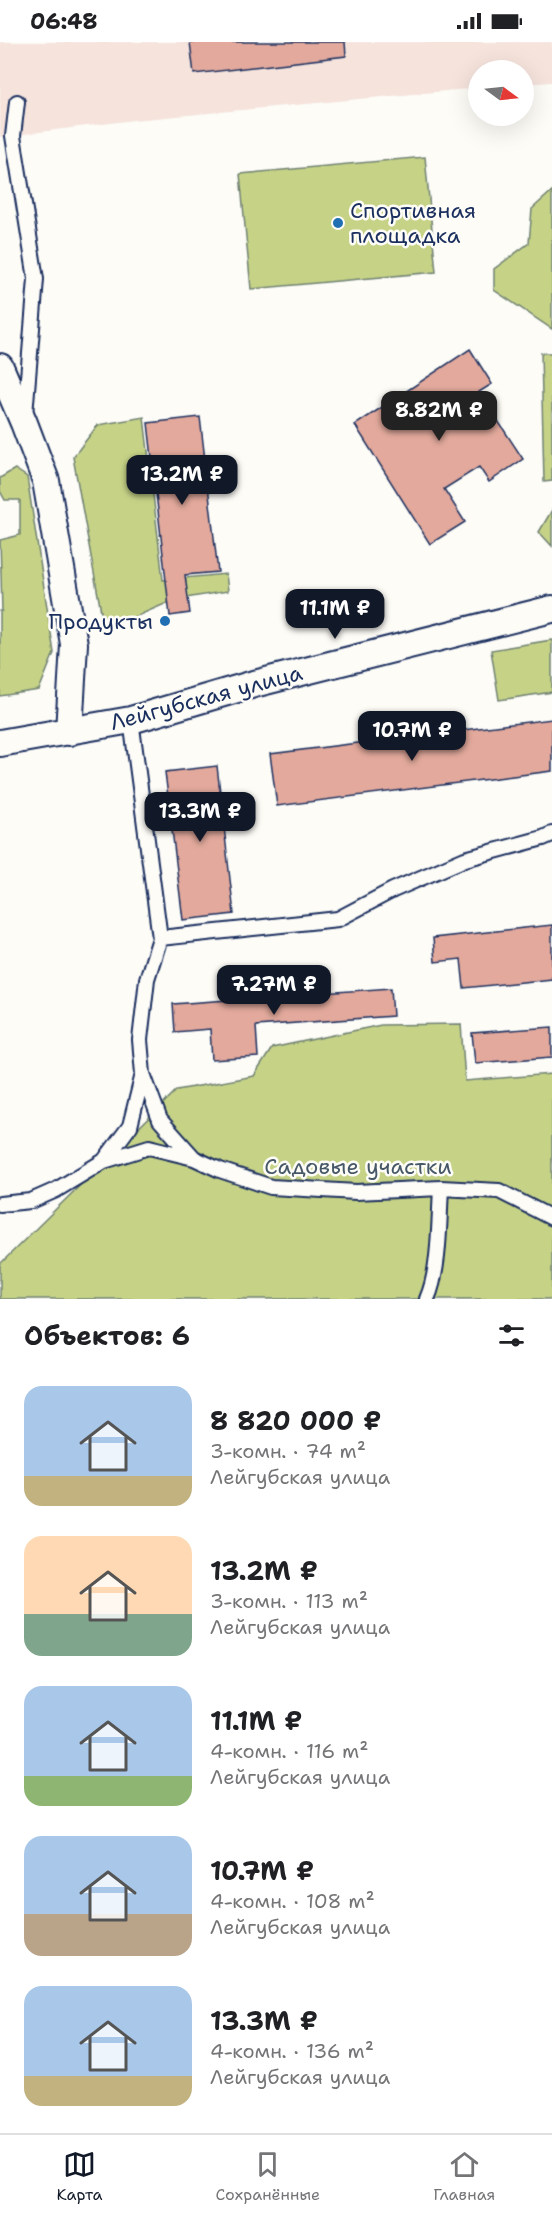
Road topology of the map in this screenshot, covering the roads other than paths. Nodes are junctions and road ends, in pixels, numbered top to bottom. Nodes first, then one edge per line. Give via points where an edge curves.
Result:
1 (17, 102) dead end
2 (0, 367) edge
3 (24, 423) junction
4 (552, 609) edge
5 (131, 720) junction
6 (69, 732) junction
7 (0, 743) edge
8 (552, 834) edge
9 (160, 938) junction
10 (143, 1074) junction
11 (194, 1158) junction
12 (104, 1161) junction
13 (441, 1188) junction
14 (0, 1204) edge
15 (552, 1218) edge
16 (427, 1299) edge

1 - 3 lane via 13,136 36,279
2 - 3 street
3 - 6 street via 46,481 74,644
4 - 5 street, Лейгубская улица via 254,684
5 - 6 street, Лейгубская улица
5 - 9 lane
6 - 7 street, Лейгубская улица
8 - 9 lane via 465,859 338,919
9 - 10 lane via 147,979 140,1040
10 - 11 lane via 160,1120
10 - 12 lane via 130,1126
11 - 12 lane via 149,1147
11 - 13 lane via 271,1186 357,1192
12 - 14 lane via 56,1191 31,1201
13 - 15 lane via 499,1191
13 - 16 lane via 438,1243

